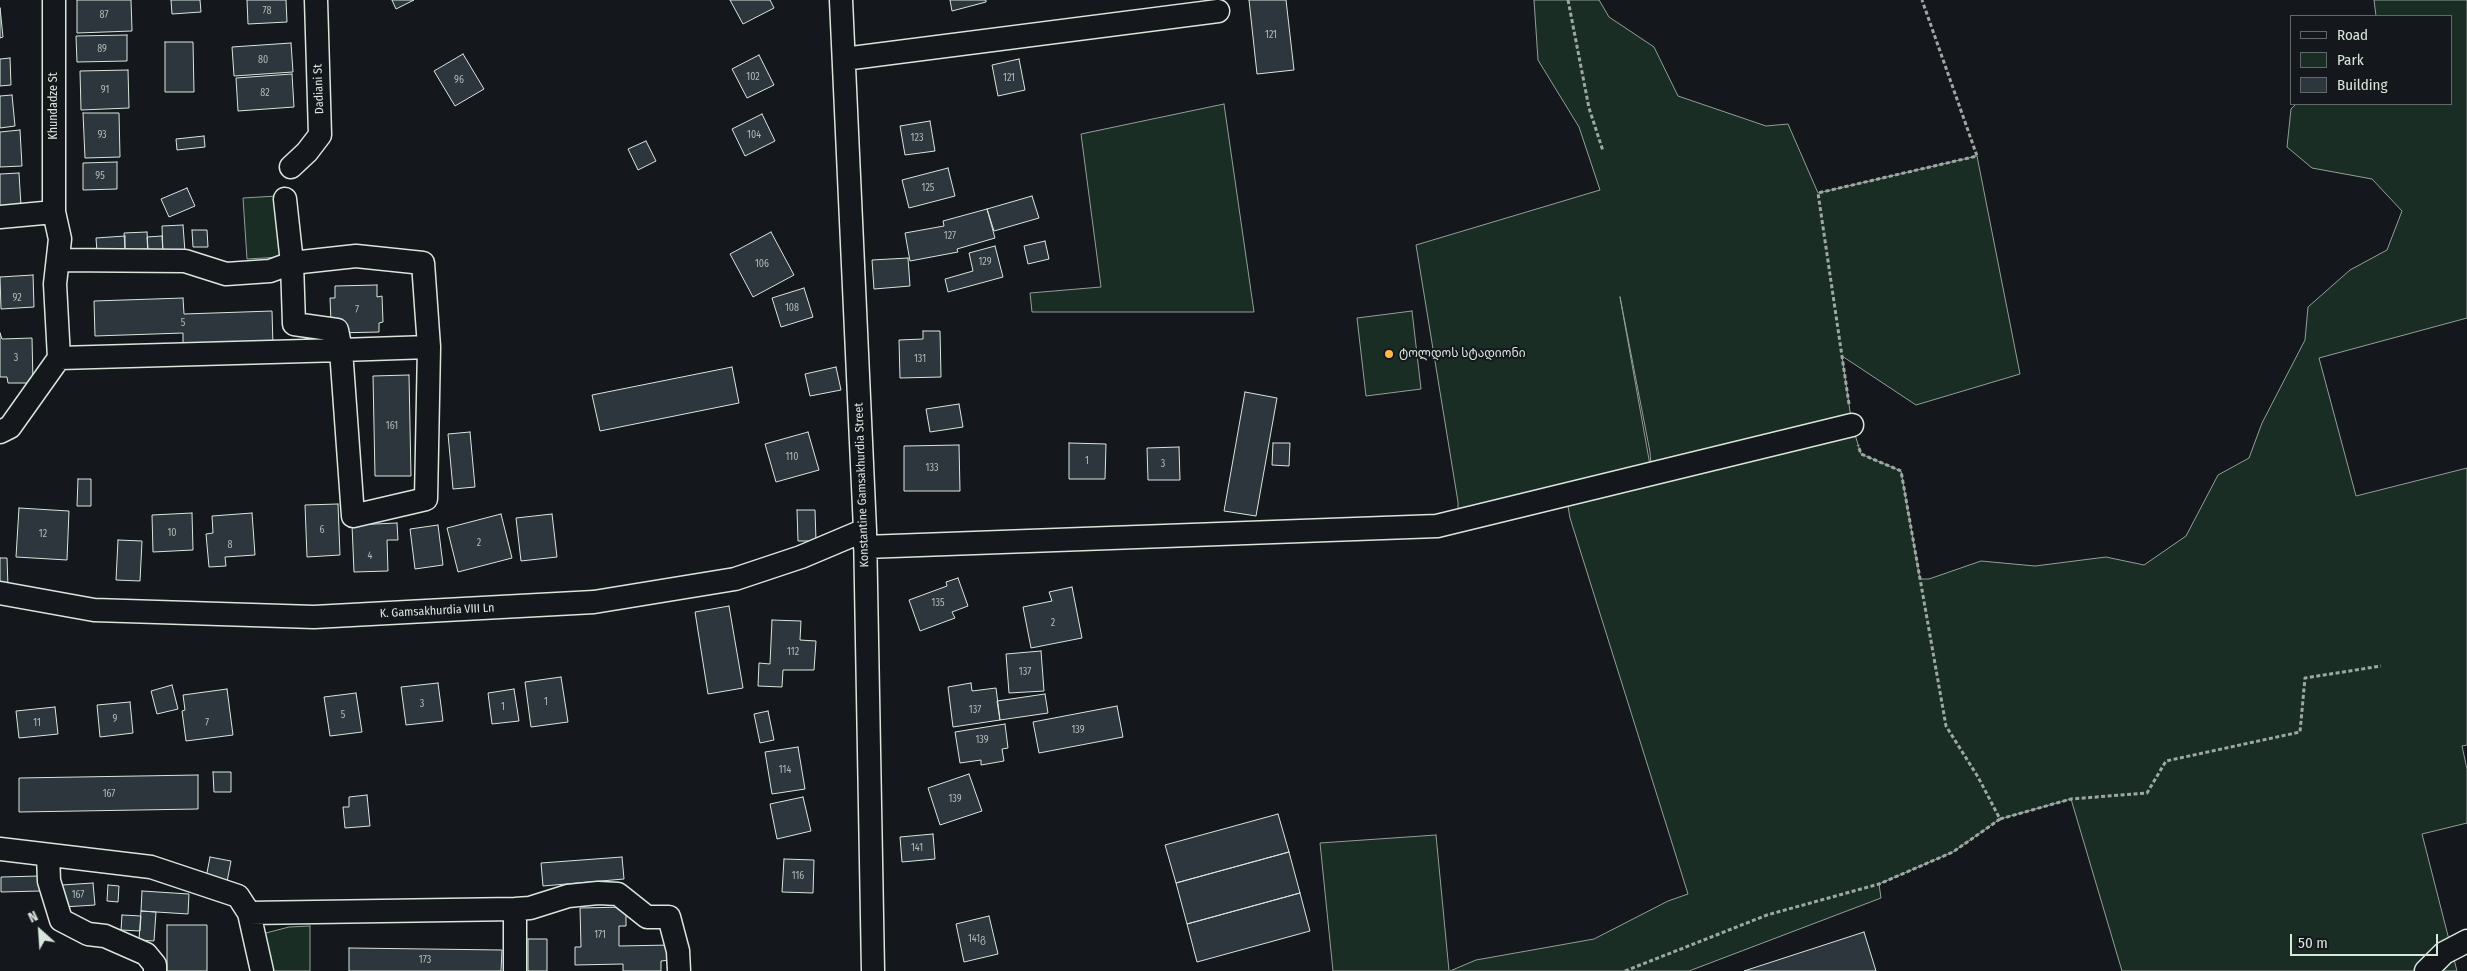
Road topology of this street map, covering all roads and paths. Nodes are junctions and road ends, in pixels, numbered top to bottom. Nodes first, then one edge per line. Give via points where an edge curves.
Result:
1 (54, 0) edge
2 (316, 0) edge
3 (841, 0) edge
4 (1568, 0) edge
5 (1922, 0) edge
6 (1218, 11) dead end
7 (844, 59) junction
8 (1603, 151) dead end
9 (291, 167) dead end
10 (284, 199) dead end
11 (54, 212) junction
12 (0, 217) edge
13 (58, 260) junction
14 (292, 262) junction
15 (429, 347) junction
16 (341, 350) junction
17 (59, 358) junction
18 (1852, 425) junction
19 (0, 432) edge
20 (865, 539) junction
21 (0, 592) edge
22 (2381, 666) dead end
23 (2000, 819) junction
24 (0, 849) edge
25 (48, 855) junction
26 (515, 909) junction
27 (249, 913) junction
28 (2467, 941) edge
29 (155, 971) edge
30 (262, 971) edge
31 (515, 971) edge
32 (679, 971) edge
33 (873, 971) edge
34 (1625, 971) edge
35 (2426, 971) edge

1 - 11 street, Khundadze St
2 - 9 street, Dadiani St via 320,135
3 - 7 street, Konstantine Gamsakhurdia Street
4 - 8 path via 1589,108
5 - 18 path via 1976,156 1818,193
6 - 7 street
7 - 20 street, Konstantine Gamsakhurdia Street
10 - 14 street
11 - 12 street
11 - 13 street, Khundadze St via 60,239
13 - 14 street via 184,261 226,274 270,271
13 - 17 street, Khundadze St via 55,284
14 - 15 street via 356,256 423,263
14 - 16 street via 294,324 337,330
15 - 16 street
15 - 16 street via 426,499 353,516
16 - 17 street
17 - 19 street via 10,428
18 - 20 street via 1437,526
18 - 23 path via 1861,454 1901,471 1946,726 1978,776
20 - 21 street, K. Gamsakhurdia VIII Ln via 735,579 594,602 314,617 94,610
20 - 33 street, Konstantine Gamsakhurdia Street
22 - 23 path via 2305,678 2300,732 2166,761 2147,793 2071,799
23 - 34 path via 1954,852 1879,884 1766,915
24 - 25 street
25 - 27 street via 152,867 238,896
25 - 29 street via 48,881 60,920 88,934 105,936 146,954 155,965
26 - 27 street
26 - 31 street
26 - 32 street via 530,908 568,896 618,894 648,917 668,917 678,950
27 - 30 street
28 - 35 street via 2444,952

